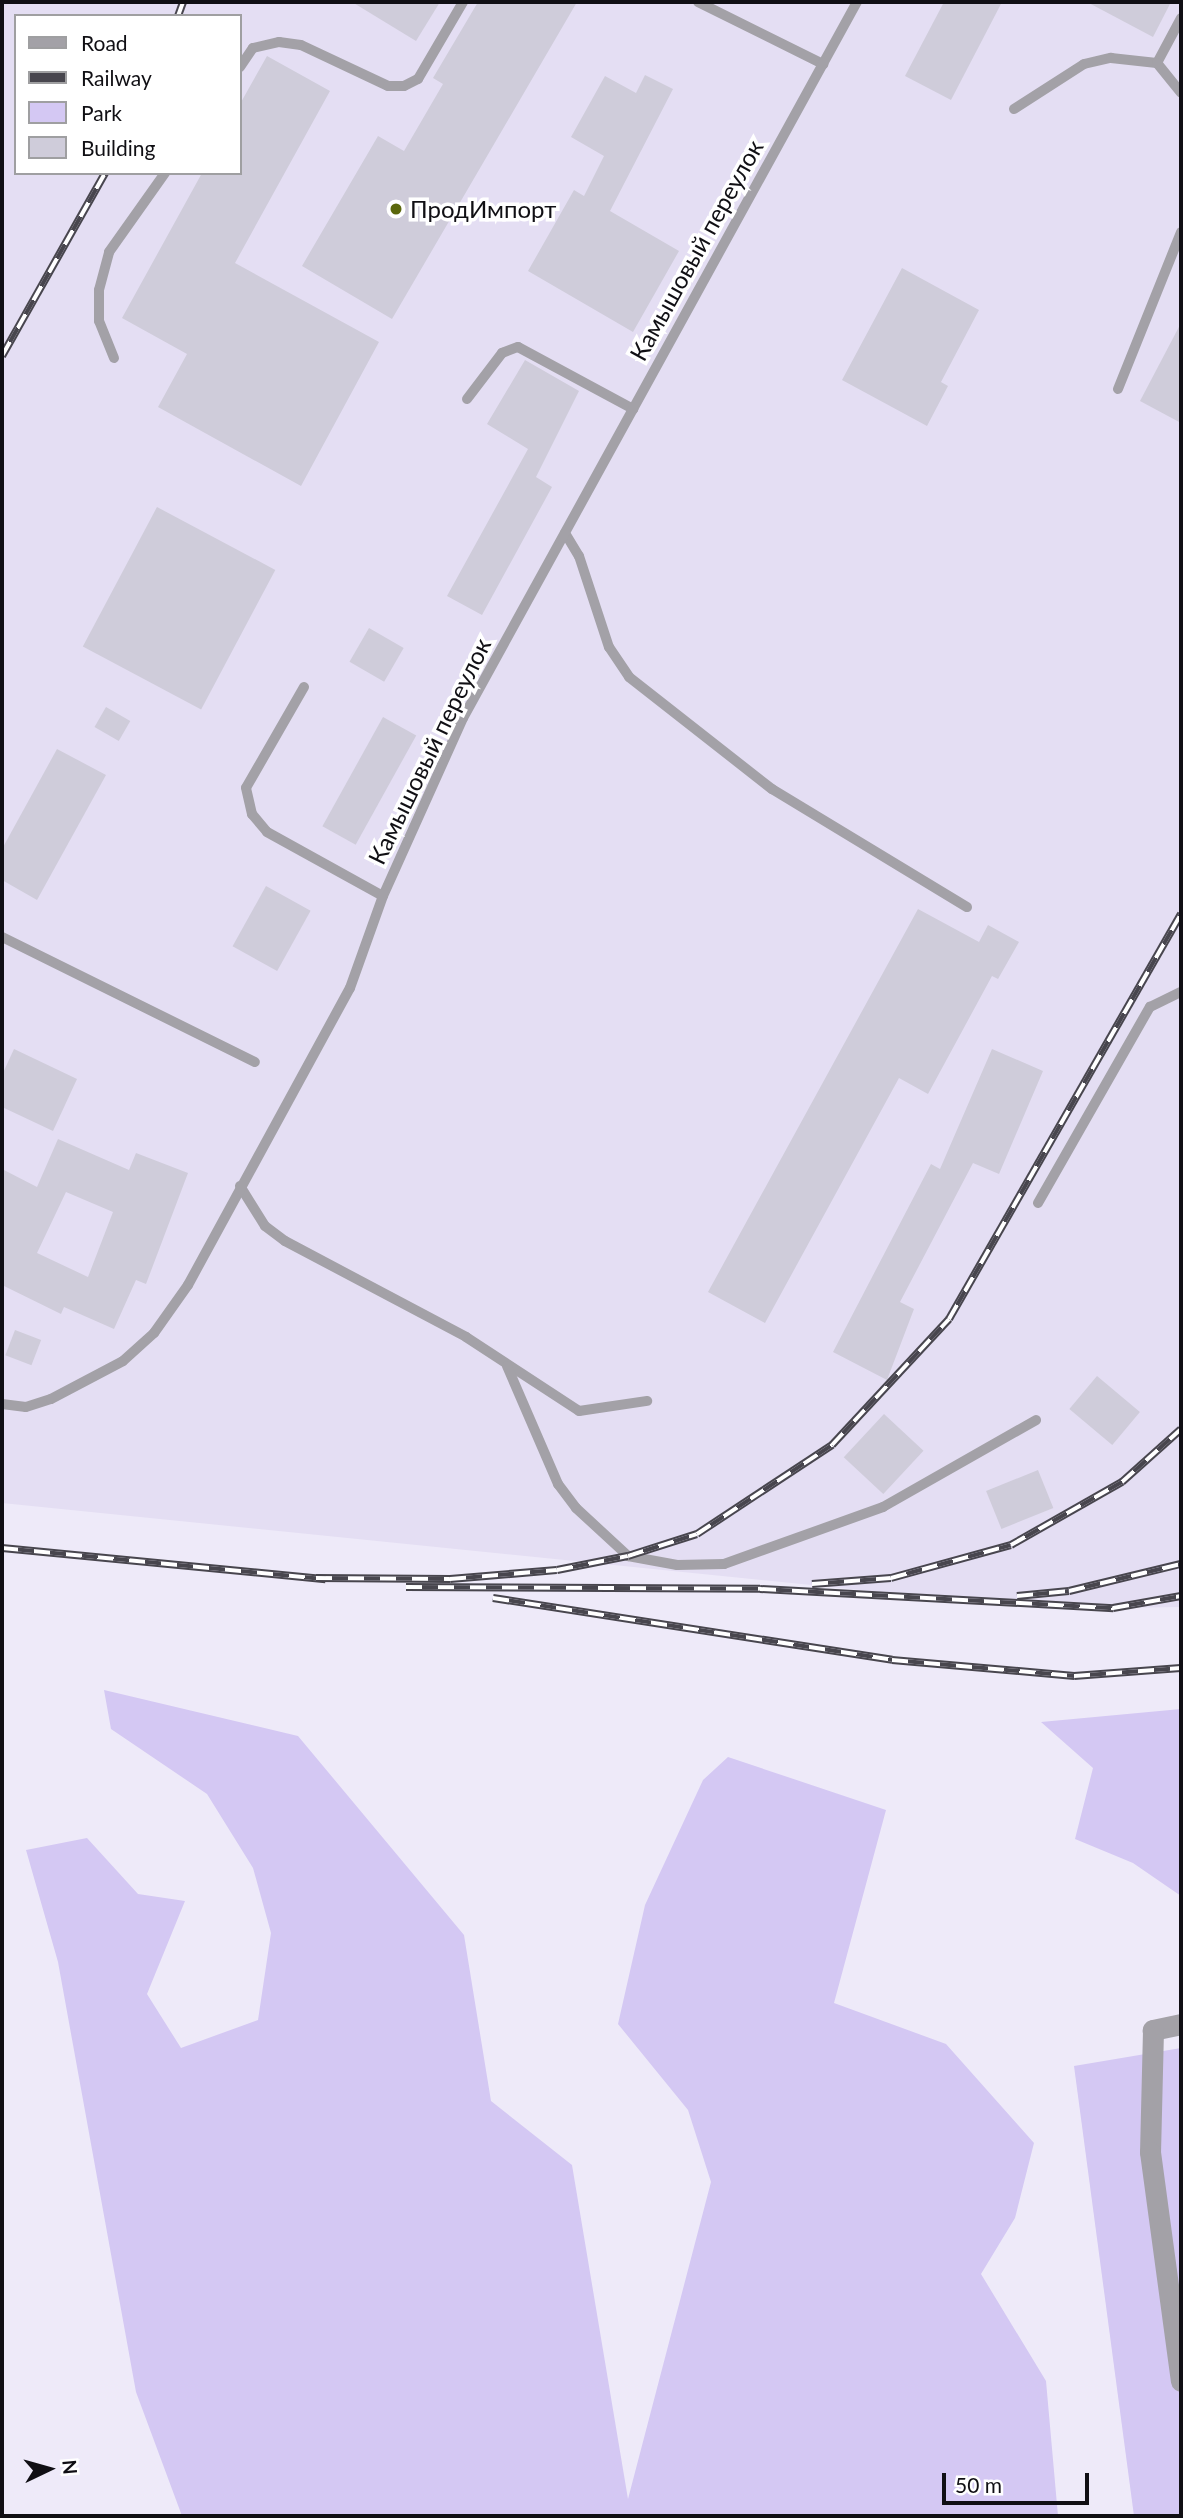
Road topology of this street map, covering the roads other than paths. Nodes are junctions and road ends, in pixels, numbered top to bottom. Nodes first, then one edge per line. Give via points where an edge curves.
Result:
1 (463, 2) edge
2 (698, 2) edge
3 (857, 2) edge
4 (1181, 18) edge
5 (242, 63) edge
6 (1157, 63) junction
7 (823, 64) junction
8 (1181, 93) edge
9 (1014, 108) dead end
10 (164, 175) edge
11 (1181, 232) edge
12 (114, 358) dead end
13 (1118, 389) dead end
14 (467, 399) dead end
15 (633, 409) junction
16 (565, 533) junction
17 (304, 687) dead end
18 (383, 897) junction
19 (967, 907) dead end
20 (2, 937) edge
21 (1181, 992) edge
22 (255, 1062) dead end
23 (240, 1186) junction
24 (1038, 1203) dead end
25 (507, 1366) junction
26 (647, 1401) dead end
27 (2, 1404) edge
28 (1036, 1420) dead end
29 (1181, 2024) edge
30 (1181, 2381) edge

1 - 5 lane via 418,79 404,86 388,86 301,46 279,42 253,48
2 - 7 lane
3 - 7 lane, Камышовый переулок
4 - 6 lane
6 - 8 lane
6 - 9 lane via 1127,57 1084,64
7 - 15 lane, Камышовый переулок
10 - 12 lane via 109,252 99,290 99,321
11 - 13 lane
14 - 15 lane via 502,353 518,346
15 - 16 lane, Камышовый переулок
16 - 18 lane, Камышовый переулок via 463,718
16 - 19 lane via 579,556 609,647 629,677 772,789
17 - 18 lane via 246,788 252,814 267,832
18 - 23 lane, Камышовый переулок via 350,989
20 - 22 lane
21 - 24 lane via 1150,1007
23 - 25 lane via 265,1226 285,1241 466,1337
23 - 27 lane, Камышовый переулок via 188,1285 154,1333 76,1390 26,1407
25 - 26 lane via 579,1411
25 - 28 lane via 558,1483 576,1508 628,1556 677,1566 724,1563 883,1507
29 - 30 street via 1153,2030 1150,2152

